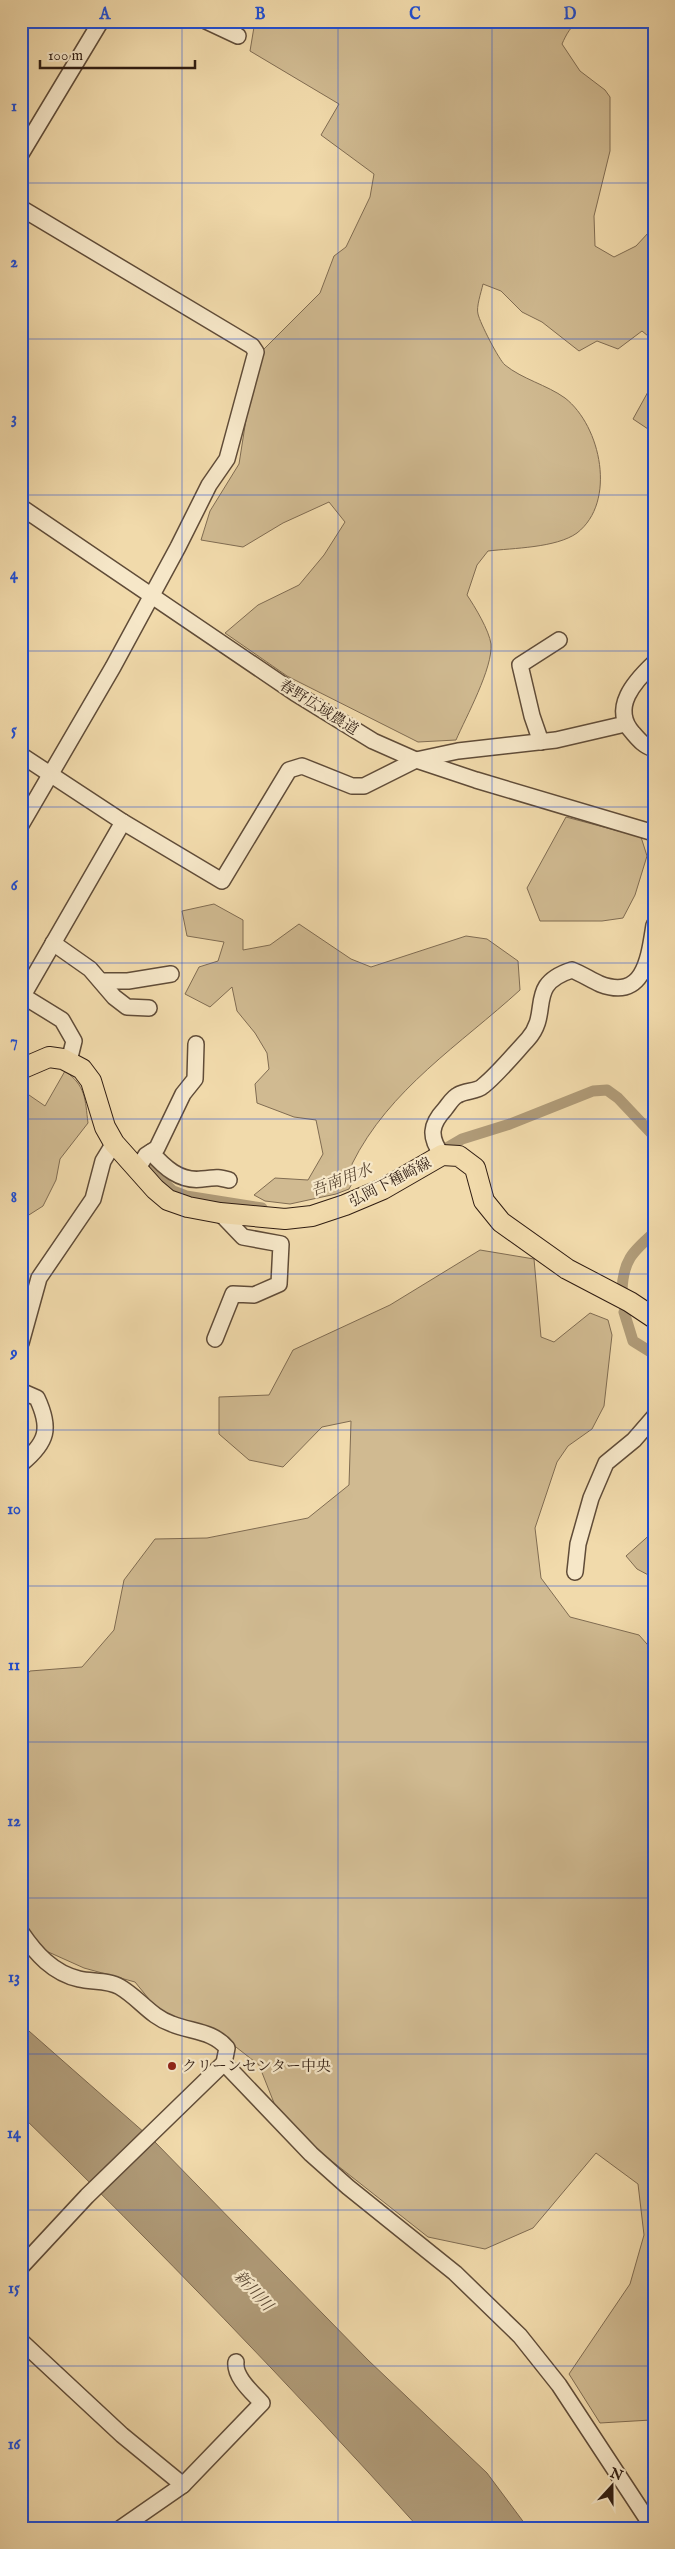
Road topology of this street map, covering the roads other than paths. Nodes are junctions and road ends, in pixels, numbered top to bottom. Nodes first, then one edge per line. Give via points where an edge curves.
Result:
1 (101, 21) edge
2 (206, 21) edge
3 (238, 36) dead end
4 (21, 154) edge
5 (21, 208) edge
6 (21, 507) edge
7 (156, 599) junction
8 (559, 640) dead end
9 (654, 663) edge
10 (625, 724) junction
11 (542, 742) junction
12 (654, 749) edge
13 (21, 755) edge
14 (416, 760) junction
15 (51, 776) junction
16 (123, 822) junction
17 (21, 825) edge
18 (654, 833) edge
19 (654, 925) edge
20 (53, 943) junction
21 (171, 974) dead end
22 (101, 981) junction
23 (22, 998) edge
24 (149, 1008) dead end
25 (196, 1044) dead end
26 (71, 1056) junction
27 (21, 1069) edge
28 (114, 1143) junction
29 (439, 1150) junction
30 (144, 1160) junction
31 (229, 1180) dead end
32 (220, 1213) junction
33 (654, 1318) edge
34 (215, 1339) dead end
35 (21, 1343) edge
36 (21, 1391) edge
37 (654, 1417) edge
38 (21, 1464) edge
39 (575, 1572) dead end
40 (21, 1932) edge
41 (224, 2063) junction
42 (21, 2267) edge
43 (21, 2341) edge
44 (236, 2362) dead end
45 (183, 2485) junction
46 (120, 2528) edge
47 (653, 2528) edge

1 - 4 street
2 - 3 street
5 - 7 street via 252,346 256,352 227,459 209,485
6 - 7 street, 春野広域農道
7 - 14 street, 春野広域農道 via 339,721
7 - 15 street
8 - 11 street via 520,665
9 - 10 street via 632,686 623,707
10 - 11 street
10 - 12 street via 645,746
11 - 14 street via 458,751
13 - 15 street
14 - 16 street via 364,786 352,786 302,766 289,770 222,881
14 - 18 street, 春野広域農道
15 - 16 street
15 - 17 street
16 - 20 street
19 - 29 street via 646,965 634,982 614,988 572,970 559,974 548,983 542,993 536,1028 528,1038 482,1088 458,1095 437,1117 432,1127
20 - 22 street via 90,969
20 - 23 street
21 - 22 street via 128,981
22 - 24 street via 127,1007
23 - 26 street via 62,1020 74,1041
25 - 30 street via 195,1079 183,1094 157,1148
26 - 27 main road via 42,1058
26 - 28 main road, 弘岡下種崎線 via 91,1081
28 - 30 main road, 弘岡下種崎線
28 - 35 street via 103,1161 93,1199 39,1278
29 - 32 main road, 弘岡下種崎線 via 384,1189 312,1216 285,1220
29 - 33 main road, 弘岡下種崎線 via 459,1156 475,1168 484,1202 501,1222 567,1269
30 - 31 street via 185,1178 201,1180 214,1176
30 - 32 main road, 弘岡下種崎線 via 168,1200
32 - 34 street via 243,1237 281,1244 279,1284 254,1295 233,1294
36 - 38 street via 37,1398 45,1415 47,1431 34,1453
37 - 39 street via 634,1440 606,1463 578,1544
40 - 41 street via 36,1953 56,1970 118,1986 158,2018 221,2041 227,2048
41 - 42 street via 87,2196
41 - 47 street via 311,2154 455,2273 520,2336 559,2385
43 - 45 street via 122,2435
44 - 45 street via 241,2378 262,2403
45 - 46 street

